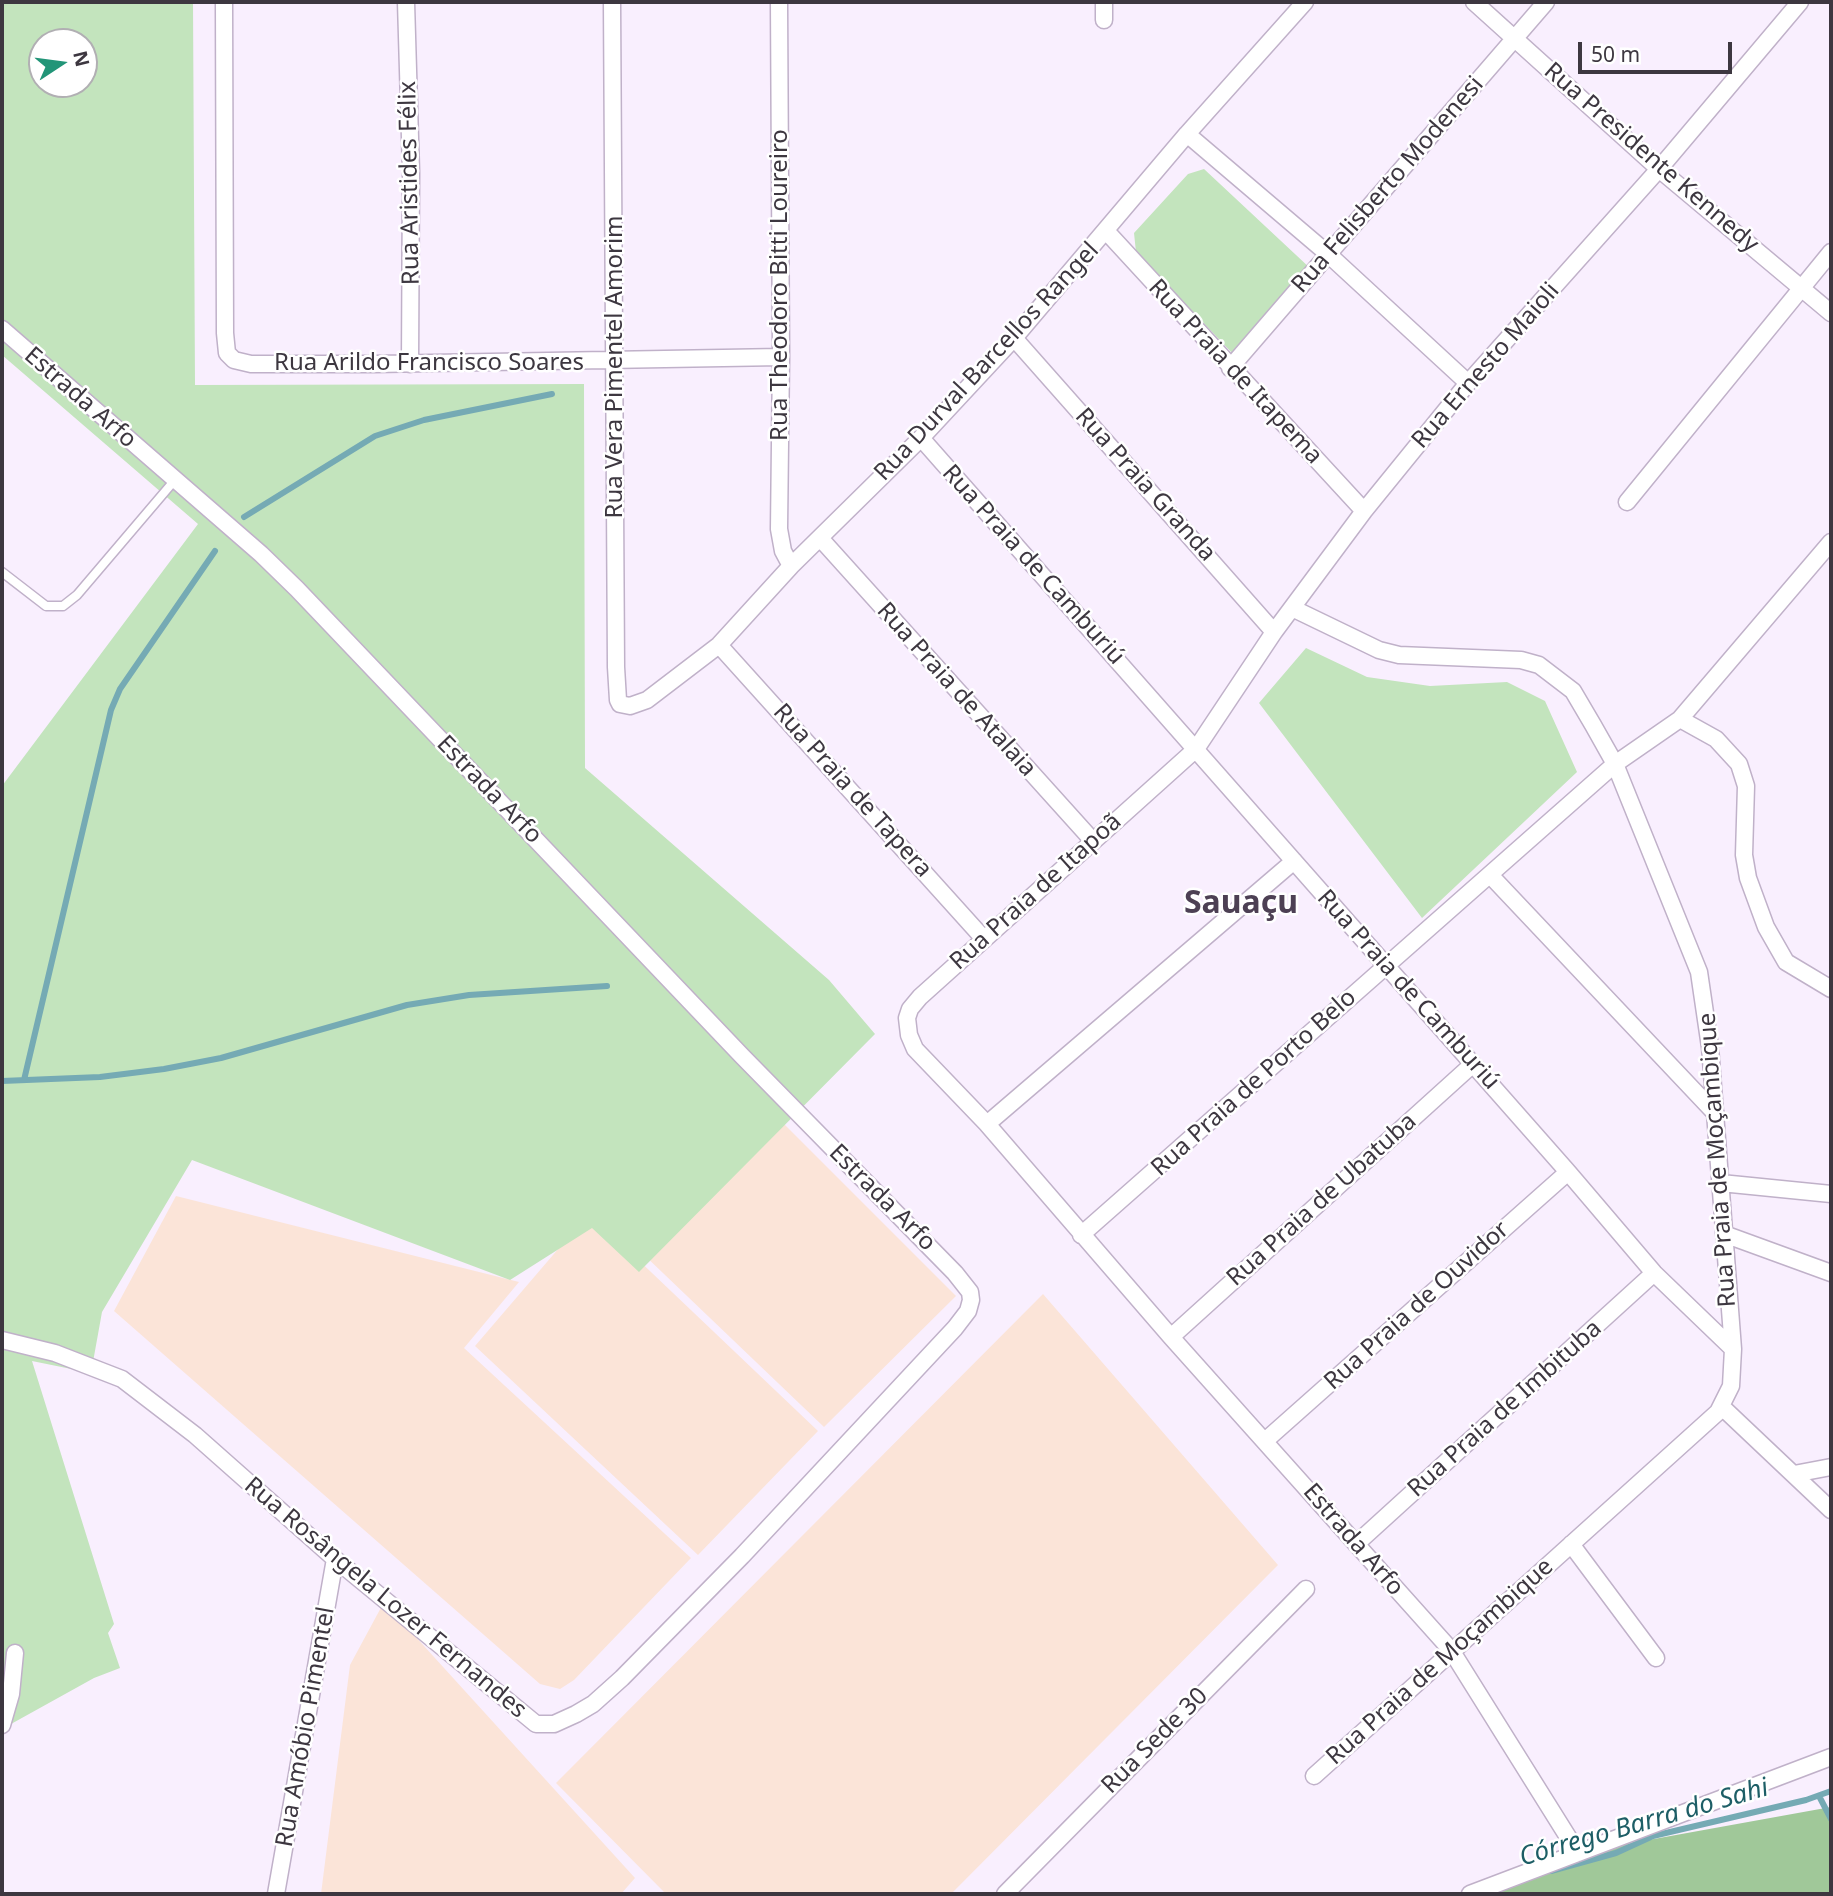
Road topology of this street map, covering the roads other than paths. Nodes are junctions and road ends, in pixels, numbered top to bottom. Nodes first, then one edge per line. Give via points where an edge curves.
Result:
1 (224, 2) edge
2 (406, 2) edge
3 (612, 2) edge
4 (779, 2) edge
5 (1104, 2) edge
6 (1305, 2) edge
7 (1474, 2) edge
8 (1546, 2) edge
9 (1800, 2) edge
10 (1104, 20) dead end
11 (1515, 38) junction
12 (1187, 134) junction
13 (1659, 169) junction
14 (1107, 232) junction
15 (1831, 252) edge
16 (1328, 254) junction
17 (1803, 288) junction
18 (1831, 313) edge
19 (2, 329) edge
20 (1014, 338) junction
21 (781, 357) junction
22 (616, 361) junction
23 (410, 364) junction
24 (1230, 368) junction
25 (1468, 383) junction
26 (921, 438) junction
27 (174, 481) junction
28 (1627, 502) dead end
29 (1364, 511) junction
30 (820, 538) junction
31 (1831, 542) edge
32 (791, 566) junction
33 (2, 572) edge
34 (1292, 608) junction
35 (1274, 632) junction
36 (719, 645) junction
37 (647, 700) joint
38 (1680, 719) junction
39 (1196, 748) junction
40 (1615, 764) junction
41 (1093, 841) junction
42 (1294, 861) junction
43 (1491, 876) junction
44 (984, 939) junction
45 (1386, 965) junction
46 (1831, 989) edge
47 (915, 1049) joint
48 (1473, 1064) junction
49 (1716, 1114) junction
50 (987, 1124) junction
51 (1568, 1172) junction
52 (1721, 1182) junction
53 (1831, 1194) edge
54 (1724, 1234) junction
55 (1081, 1235) junction
56 (956, 1272) joint
57 (1654, 1273) junction
58 (1831, 1273) edge
59 (1171, 1337) junction
60 (2, 1340) edge
61 (1733, 1349) junction
62 (1721, 1406) junction
63 (1266, 1440) junction
64 (1831, 1467) edge
65 (1794, 1474) junction
66 (1831, 1510) edge
67 (1356, 1544) junction
68 (1571, 1544) junction
69 (335, 1559) junction
70 (1306, 1589) dead end
71 (1451, 1650) junction
72 (15, 1653) dead end
73 (1656, 1658) dead end
74 (2, 1725) edge
75 (1831, 1757) edge
76 (1314, 1776) dead end
77 (1578, 1853) junction
78 (276, 1894) edge
79 (1005, 1894) edge
80 (1470, 1894) edge

1 - 23 street, Rua Arildo Francisco Soares via 227,354 240,362
2 - 23 street, Rua Aristides Félix
3 - 22 street, Rua Vera Pimentel Amorim
4 - 21 street, Rua Theodoro Bitti Loureiro
5 - 10 street
6 - 12 street, Rua Durval Barcellos Rangel
7 - 11 street, Rua Presidente Kennedy
8 - 11 street, Rua Felisberto Modenesi
9 - 13 street, Rua Ernesto Maioli
11 - 13 street, Rua Presidente Kennedy
11 - 16 street, Rua Felisberto Modenesi
12 - 14 street, Rua Durval Barcellos Rangel
12 - 16 street
13 - 17 street, Rua Presidente Kennedy
13 - 25 street, Rua Ernesto Maioli
14 - 20 street, Rua Durval Barcellos Rangel
14 - 24 street, Rua Praia de Itapema
15 - 17 street
16 - 24 street, Rua Felisberto Modenesi
16 - 25 street
17 - 18 street, Rua Presidente Kennedy
17 - 28 street
19 - 27 street, Estrada Arfo
20 - 26 street, Rua Durval Barcellos Rangel
20 - 35 street, Rua Praia Granda
21 - 22 street, Rua Arildo Francisco Soares
21 - 32 street, Rua Theodoro Bitti Loureiro via 779,529
22 - 23 street, Rua Arildo Francisco Soares
22 - 37 street, Rua Vera Pimentel Amorim via 617,692 620,704 626,706
24 - 29 street, Rua Praia de Itapema
25 - 29 street, Rua Ernesto Maioli
26 - 30 street, Rua Durval Barcellos Rangel
26 - 39 street, Rua Praia de Camburiú
27 - 33 lane via 63,606 46,606
27 - 56 street, Estrada Arfo via 297,589 742,1056
29 - 34 street, Rua Ernesto Maioli
30 - 32 street, Rua Durval Barcellos Rangel
30 - 41 street, Rua Praia de Atalaia
31 - 38 street, Rua Praia de Porto Belo
32 - 36 street, Rua Durval Barcellos Rangel
34 - 35 street, Rua Ernesto Maioli
34 - 40 street, Rua Praia de Moçambique via 1399,655 1493,657 1539,665 1573,691
35 - 39 street, Rua Ernesto Maioli
36 - 37 street, Rua Durval Barcellos Rangel
36 - 44 street, Rua Praia de Tapera
38 - 40 street, Rua Praia de Porto Belo
38 - 46 street via 1716,739 1739,764 1746,786 1744,855 1766,927 1786,962
39 - 41 street, Rua Praia de Itapoã
39 - 42 street, Rua Praia de Camburiú
40 - 43 street, Rua Praia de Porto Belo
40 - 49 street, Rua Praia de Moçambique via 1699,972
41 - 44 street, Rua Praia de Itapoã
42 - 45 street, Rua Praia de Camburiú
42 - 50 street
43 - 45 street, Rua Praia de Porto Belo
43 - 49 street
44 - 47 street, Rua Praia de Itapoã via 910,1009 908,1027
45 - 48 street, Rua Praia de Camburiú
45 - 55 street, Rua Praia de Porto Belo
47 - 50 street, Estrada Arfo
48 - 51 street, Rua Praia de Camburiú
48 - 59 street, Rua Praia de Ubatuba
49 - 52 street, Rua Praia de Moçambique
50 - 55 street, Estrada Arfo
51 - 57 street, Rua Praia de Camburiú
51 - 63 street, Rua Praia de Ouvidor
52 - 53 street
52 - 54 street, Rua Praia de Moçambique
54 - 58 street
54 - 61 street, Rua Praia de Moçambique
55 - 59 street, Estrada Arfo
56 - 69 street, Rua Rosângela Lozer Fernandes via 971,1300 955,1328 742,1556 622,1678 576,1714 554,1724 536,1724 522,1716
57 - 61 street, Rua Praia de Camburiú
57 - 67 street, Rua Praia de Imbituba
59 - 63 street, Estrada Arfo
60 - 69 street, Rua Rosângela Lozer Fernandes via 55,1353 122,1379 195,1435
61 - 62 street, Rua Praia de Moçambique via 1731,1386
62 - 65 street
62 - 68 street, Rua Praia de Moçambique
63 - 67 street, Estrada Arfo
64 - 65 street
65 - 66 street
67 - 71 street, Estrada Arfo
68 - 71 street, Rua Praia de Moçambique
68 - 73 street
69 - 78 street, Rua Amóbio Pimentel
70 - 79 street, Rua Sede 30
71 - 76 street, Rua Praia de Moçambique
71 - 77 street, Estrada Arfo
72 - 74 street
75 - 77 street
77 - 80 street

